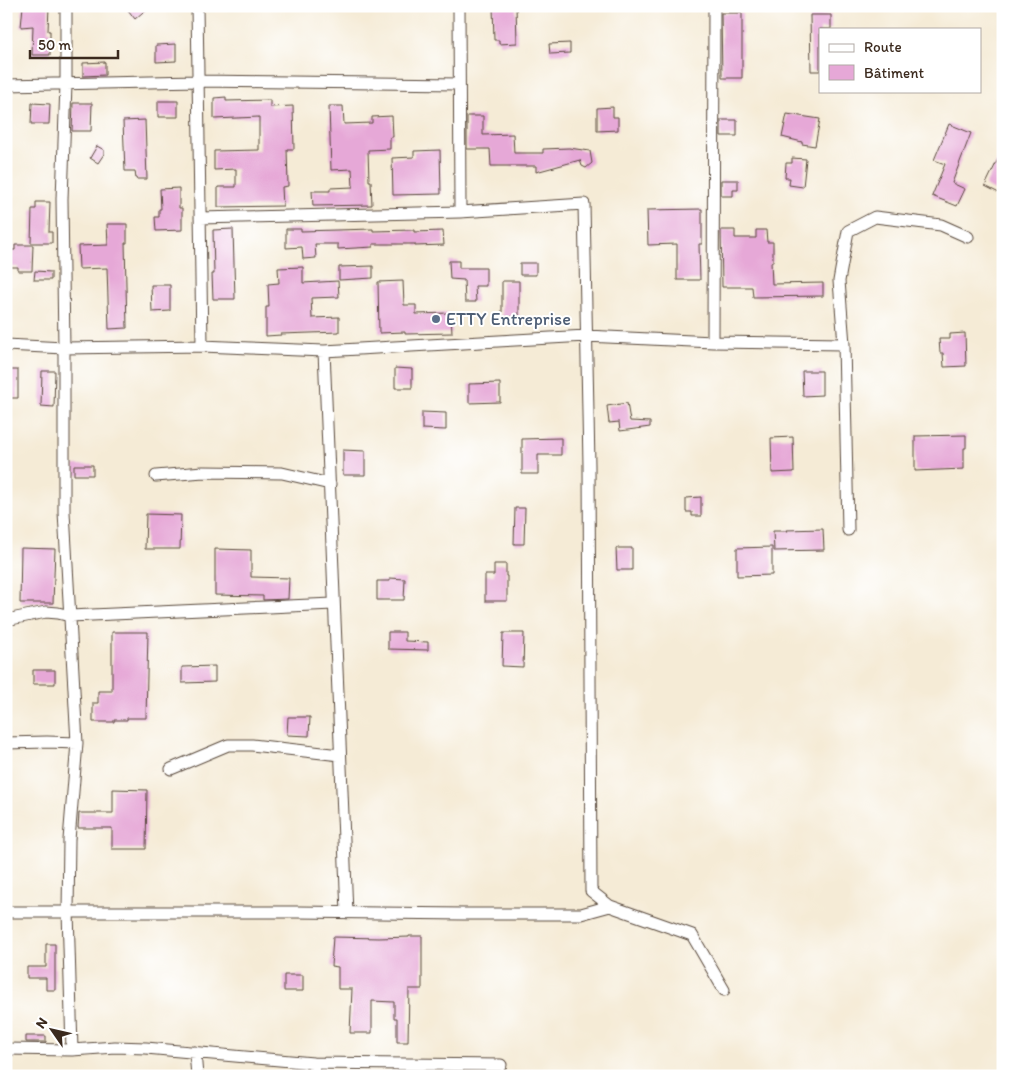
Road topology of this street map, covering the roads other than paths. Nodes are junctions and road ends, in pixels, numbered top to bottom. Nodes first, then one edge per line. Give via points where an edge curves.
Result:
1 (66, 6) edge
2 (197, 6) edge
3 (459, 6) edge
4 (714, 6) edge
5 (198, 81) junction
6 (66, 84) junction
7 (459, 84) junction
8 (6, 85) edge
9 (460, 212) junction
10 (200, 218) junction
11 (968, 237) dead end
12 (586, 336) junction
13 (713, 342) junction
14 (844, 344) junction
15 (6, 345) edge
16 (202, 346) junction
17 (64, 348) junction
18 (324, 351) junction
19 (156, 476) dead end
20 (330, 484) junction
21 (848, 530) dead end
22 (334, 604) junction
23 (70, 616) junction
24 (6, 620) edge
25 (6, 743) edge
26 (77, 743) junction
27 (340, 755) junction
28 (171, 769) dead end
29 (610, 906) junction
30 (68, 911) junction
31 (6, 912) edge
32 (347, 913) junction
33 (724, 990) dead end
34 (6, 1049) edge
35 (72, 1050) junction
36 (195, 1052) junction
37 (313, 1063) junction
38 (500, 1065) dead end
39 (197, 1076) edge
40 (314, 1076) edge

1 - 6 street
2 - 5 street
3 - 7 street
4 - 13 street
5 - 6 street
5 - 7 street
5 - 10 street
6 - 8 street
6 - 17 street via 62,199
7 - 9 street
9 - 10 street
9 - 12 street via 584,204
10 - 16 street
11 - 14 street via 941,225 875,217 848,231 839,282
12 - 13 street
12 - 18 street
12 - 29 street via 591,891
13 - 14 street
14 - 21 street
15 - 17 street
16 - 17 street
16 - 18 street
17 - 23 street via 64,512
18 - 20 street
19 - 20 street via 203,472 282,474
20 - 22 street
22 - 23 street
22 - 27 street
23 - 24 street via 46,612
23 - 26 street
25 - 26 street
26 - 30 street
27 - 28 street via 228,745
27 - 32 street
29 - 32 street via 581,914
29 - 33 street via 692,935
30 - 31 street
30 - 32 street
30 - 35 street
34 - 35 street
35 - 36 street via 115,1047
36 - 37 street
36 - 39 street
37 - 38 street
37 - 40 street

